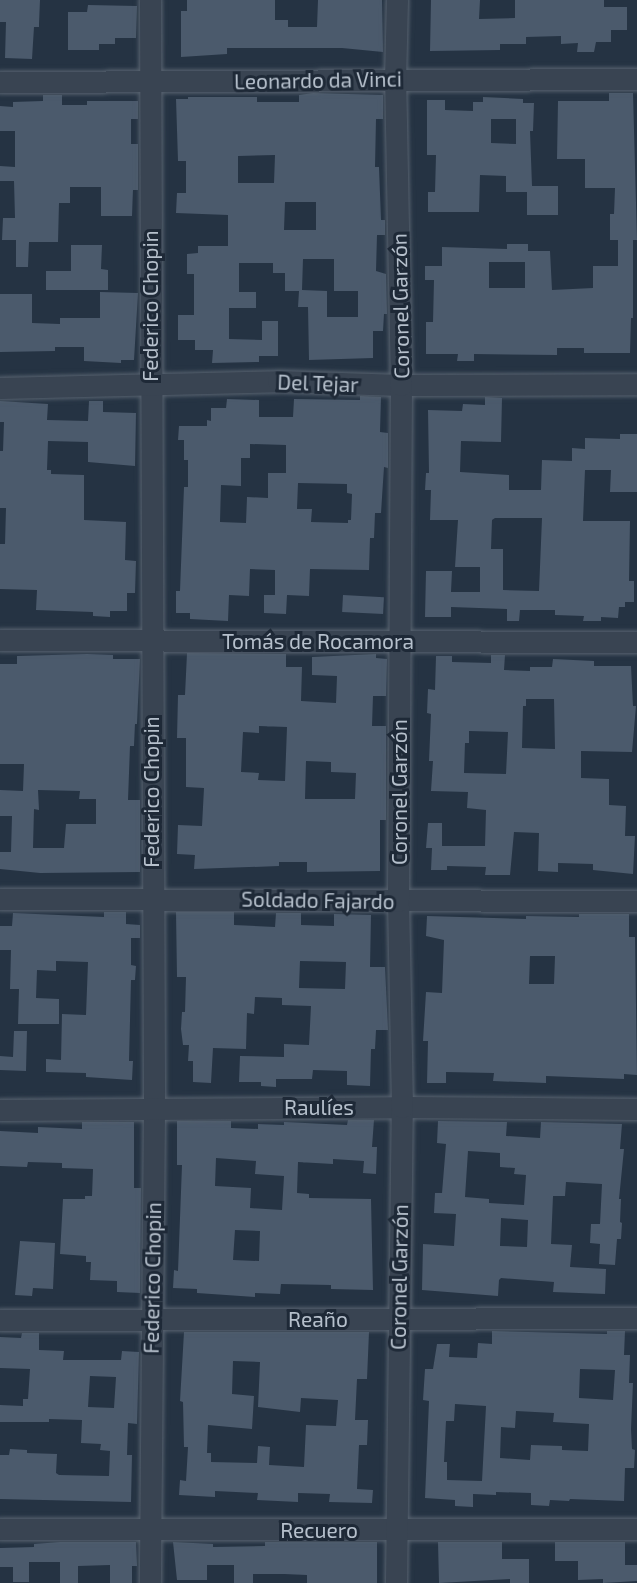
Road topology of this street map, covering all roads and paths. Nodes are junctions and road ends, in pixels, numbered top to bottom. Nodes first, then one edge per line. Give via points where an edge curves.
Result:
1 (150, 0) edge
2 (397, 0) edge
3 (637, 79) edge
4 (395, 80) junction
5 (0, 82) edge
6 (150, 82) junction
7 (637, 384) edge
8 (150, 385) junction
9 (402, 385) junction
10 (0, 388) edge
11 (0, 640) edge
12 (400, 641) junction
13 (151, 642) junction
14 (637, 642) edge
15 (152, 897) junction
16 (0, 899) edge
17 (398, 901) junction
18 (637, 901) edge
19 (402, 1107) junction
20 (153, 1109) junction
21 (637, 1109) edge
22 (0, 1110) edge
23 (398, 1318) junction
24 (637, 1318) edge
25 (0, 1320) edge
26 (152, 1320) junction
27 (0, 1529) edge
28 (149, 1529) junction
29 (637, 1529) edge
30 (396, 1530) junction
31 (150, 1583) edge
32 (396, 1583) edge

1 - 6 street, Federico Chopin
2 - 4 street, Coronel Garzón
3 - 4 street, Leonardo da Vinci
4 - 6 street, Leonardo da Vinci
4 - 9 street, Coronel Garzón
5 - 6 street, Leonardo da Vinci
6 - 8 street, Federico Chopin
7 - 9 street, Del Tejar
8 - 9 street, Del Tejar via 278,381
8 - 10 street, Del Tejar
8 - 13 street, Federico Chopin
9 - 12 street, Coronel Garzón
11 - 13 street, Tomás de Rocamora
12 - 13 street, Tomás de Rocamora
12 - 14 street, Tomás de Rocamora
12 - 17 street, Coronel Garzón
13 - 15 street, Federico Chopin
15 - 16 street, Soldado Fajardo
15 - 17 street, Soldado Fajardo
15 - 20 street, Federico Chopin
17 - 18 street, Soldado Fajardo
17 - 19 street, Coronel Garzón
19 - 20 street, Raulíes
19 - 21 street, Raulíes
19 - 23 street, Coronel Garzón
20 - 22 street, Raulíes
20 - 26 street, Federico Chopin
23 - 24 street, Reaño
23 - 26 street, Reaño
23 - 30 street, Coronel Garzón
25 - 26 street, Reaño
26 - 28 street, Federico Chopin
27 - 28 street, Recuero
28 - 30 street, Recuero
28 - 31 street, Federico Chopin
29 - 30 street, Recuero
30 - 32 street, Coronel Garzón

